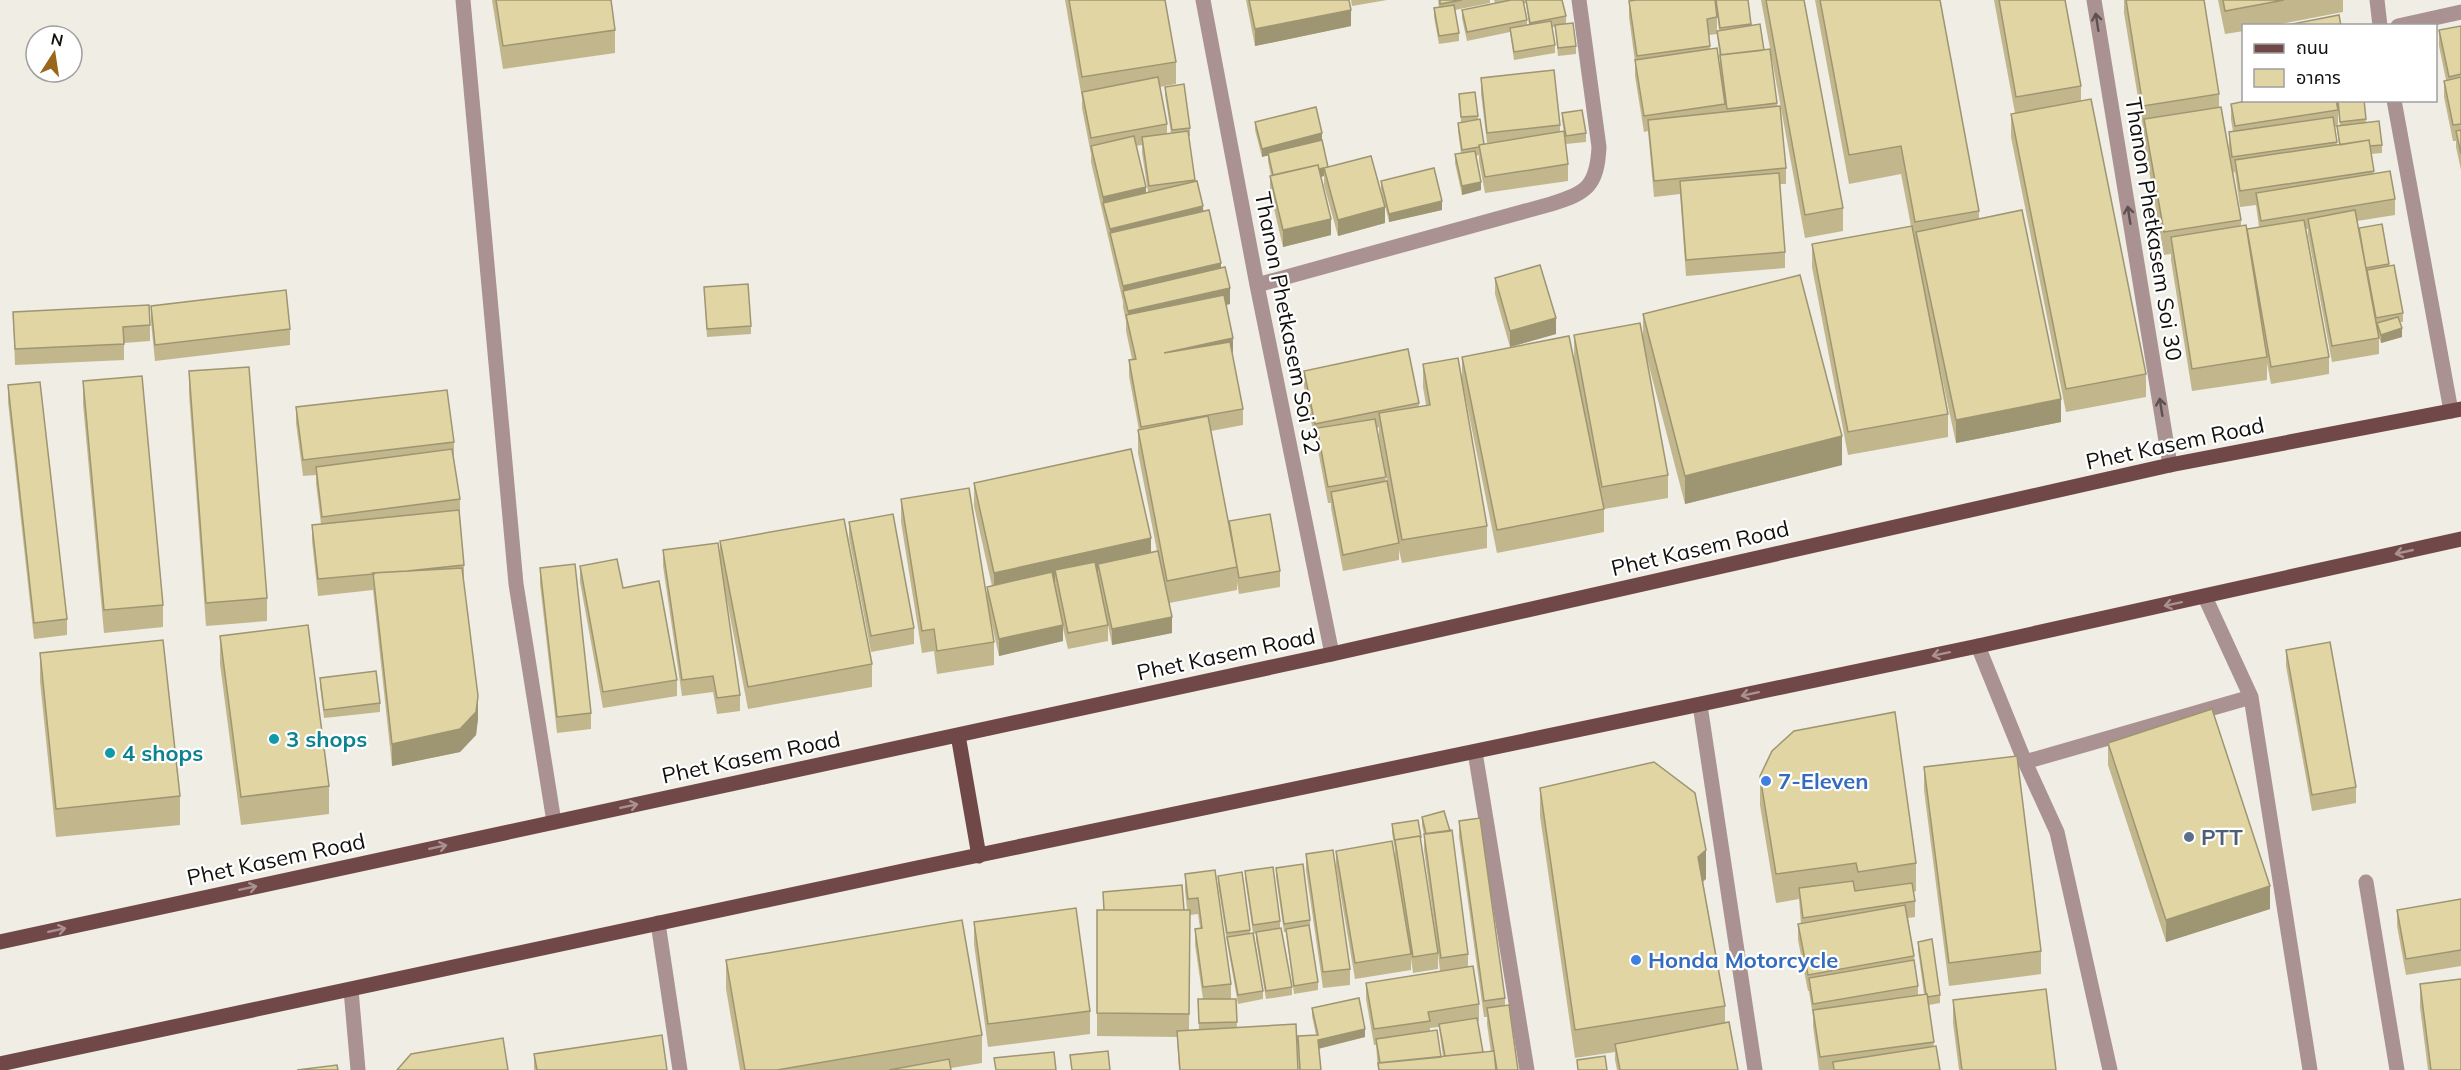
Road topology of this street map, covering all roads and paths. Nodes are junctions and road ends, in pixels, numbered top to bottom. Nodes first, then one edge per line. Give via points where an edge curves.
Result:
1 (463, 0) edge
2 (1203, 0) edge
3 (1580, 0) edge
4 (2094, 0) edge
5 (2377, 0) edge
6 (2461, 12) edge
7 (2380, 24) edge
8 (2407, 24) edge
9 (2394, 102) edge
10 (1257, 285) junction
11 (2456, 410) edge
12 (2170, 465) junction
13 (2461, 539) edge
14 (2205, 597) junction
15 (1978, 646) junction
16 (1332, 654) junction
17 (2251, 697) junction
18 (1700, 705) junction
19 (958, 735) junction
20 (1475, 752) junction
21 (2025, 762) junction
22 (554, 822) junction
23 (979, 856) junction
24 (2366, 882) dead end
25 (658, 923) junction
26 (0, 942) edge
27 (351, 990) junction
28 (0, 1064) edge
29 (358, 1070) edge
30 (680, 1070) edge
31 (1527, 1070) edge
32 (1755, 1070) edge
33 (2110, 1070) edge
34 (2310, 1070) edge
35 (2397, 1070) edge

1 - 22 street via 516,584
2 - 10 street, Thanon Phetkasem Soi 32
3 - 10 street via 1599,147 1598,168 1589,187 1574,197 1551,204
12 -> 4 street, Thanon Phetkasem Soi 30
5 - 7 street
6 - 8 street
9 - 11 street
10 - 16 street, Thanon Phetkasem Soi 32
11 - 12 main road, Phet Kasem Road
12 - 16 main road, Phet Kasem Road
13 -> 14 main road
14 -> 15 main road
14 - 17 street
15 -> 18 main road
15 - 21 street
16 - 19 main road, Phet Kasem Road
17 - 21 street
17 - 34 street
18 - 20 main road
18 - 32 street
22 -> 19 main road, Phet Kasem Road
19 - 23 main road
20 - 23 main road
20 - 31 street
21 - 33 street via 2057,832
26 -> 22 main road, Phet Kasem Road
23 - 25 main road
24 - 35 street
25 - 27 main road
25 - 30 street
27 - 28 main road
27 - 29 street

